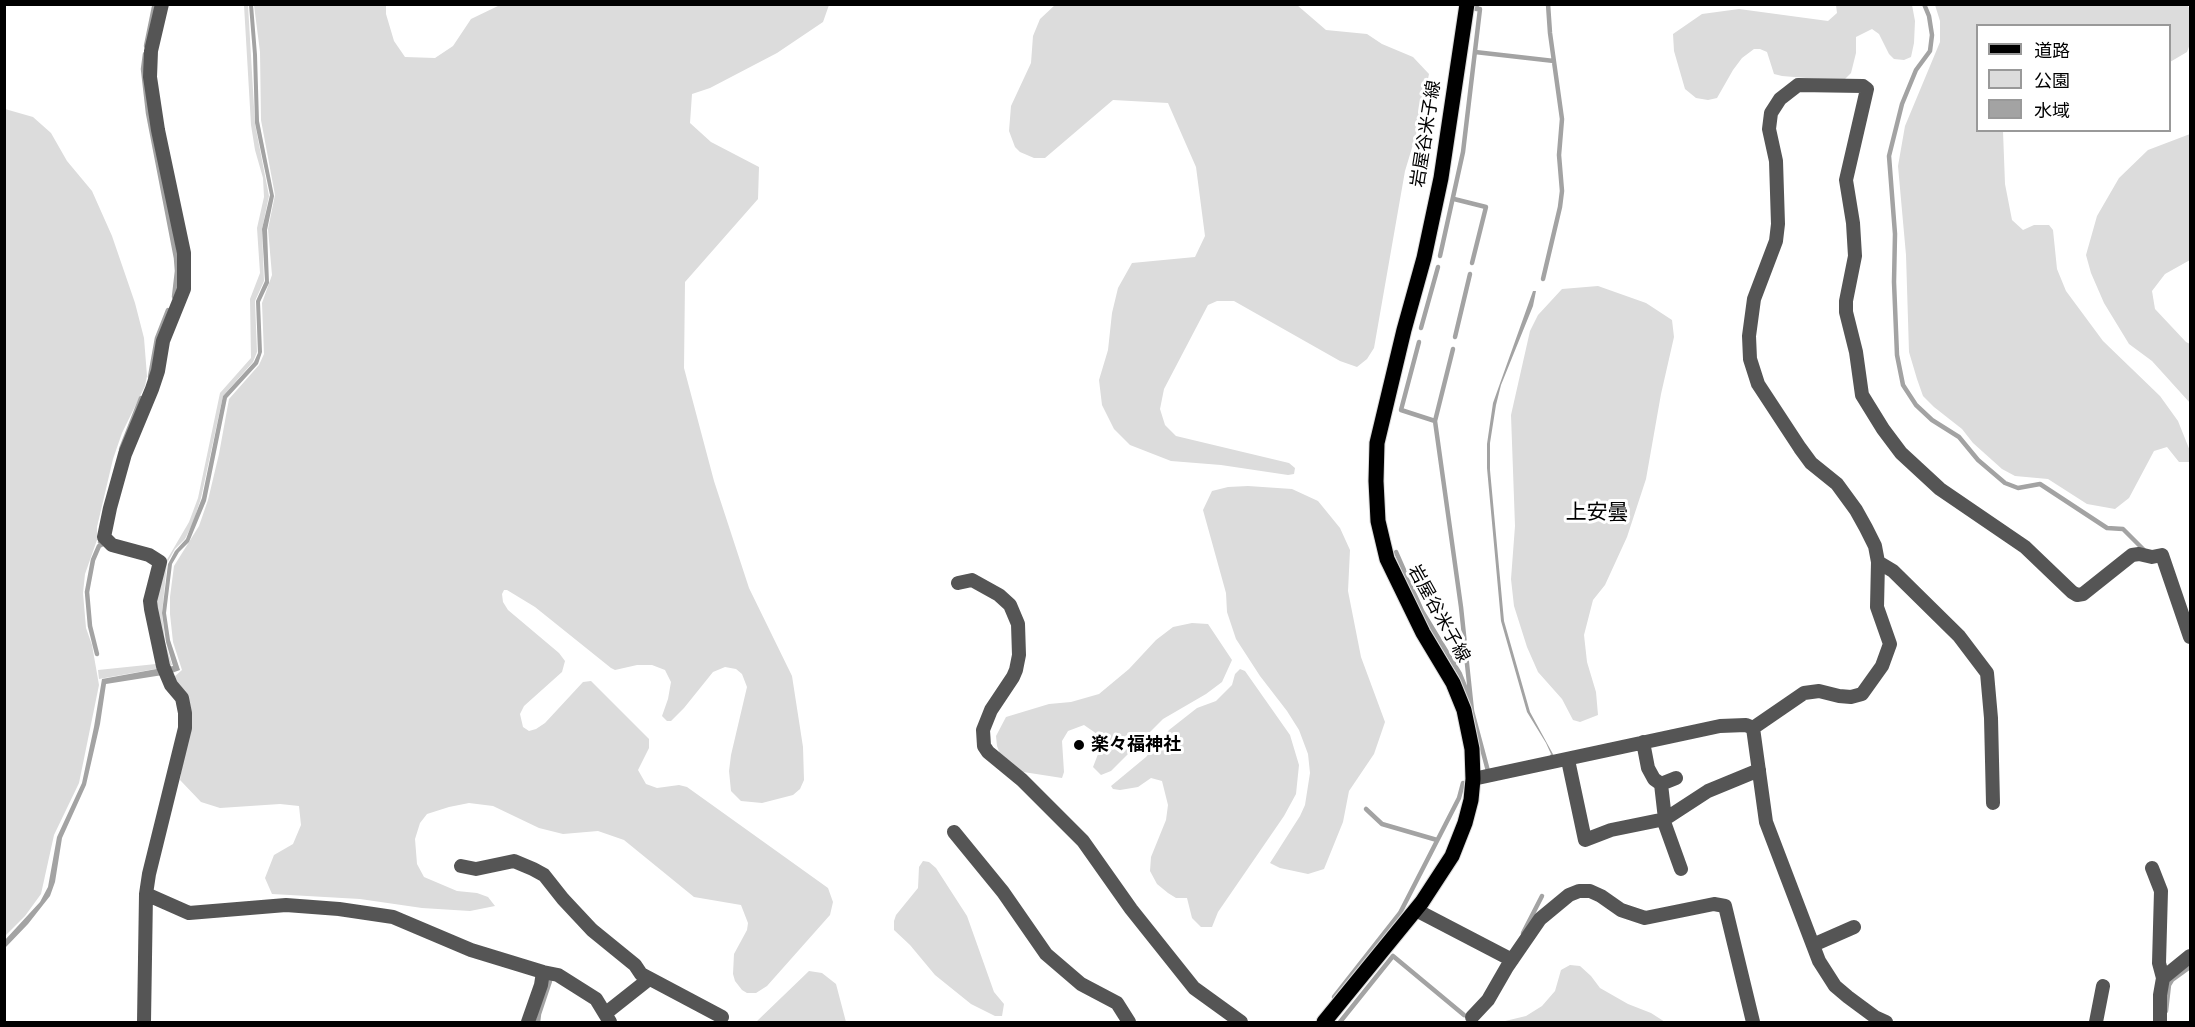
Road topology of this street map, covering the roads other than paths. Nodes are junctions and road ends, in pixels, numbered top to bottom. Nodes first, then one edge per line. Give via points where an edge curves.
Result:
1 (162, 4) edge
2 (1467, 4) edge
3 (1878, 562) junction
4 (958, 583) dead end
5 (2190, 637) edge
6 (1753, 728) junction
7 (1643, 742) junction
8 (1568, 760) junction
9 (1759, 770) junction
10 (1676, 778) dead end
11 (1473, 779) junction
12 (1661, 784) junction
13 (1994, 803) dead end
14 (1664, 819) junction
15 (954, 832) dead end
16 (461, 867) dead end
17 (2152, 868) dead end
18 (1681, 869) dead end
19 (146, 894) junction
20 (1416, 910) junction
21 (1854, 927) dead end
22 (1813, 945) junction
23 (2190, 956) edge
24 (1512, 960) junction
25 (543, 972) junction
26 (2163, 978) junction
27 (649, 979) junction
28 (2103, 986) dead end
29 (722, 1017) dead end
30 (1472, 1017) dead end
31 (608, 1018) edge
32 (144, 1023) edge
33 (528, 1023) edge
34 (1129, 1023) edge
35 (1240, 1023) edge
36 (1324, 1023) edge
37 (1753, 1023) edge
38 (1886, 1023) edge
39 (2096, 1023) edge
40 (2160, 1023) edge

1 - 19 street via 150,77 184,253 184,289 163,341 152,389 125,454 104,537 112,544 150,555 160,562 150,601 165,672 185,706 185,728
2 - 11 main road, 岩屋谷米子線 via 1441,178 1377,443 1376,481 1378,521 1387,559 1423,633 1454,683 1472,749
3 - 5 street via 1875,546 1856,510 1837,484 1805,457 1758,384 1750,359 1754,299 1776,241 1778,224 1776,161 1769,129 1771,113 1780,99 1798,85 1866,89 1846,180 1855,256 1846,312 1862,395 1883,429 1901,453 1940,489 2025,547 2077,595 2132,555 2162,555
3 - 6 street via 1877,607 1890,644 1887,658 1867,689 1851,697 1819,691 1803,693
3 - 13 street via 1893,571 1959,636 1987,673
4 - 35 street via 972,580 999,595 1010,605 1018,624 1016,670 983,730 987,752 1022,780 1083,841 1194,988
6 - 7 street via 1720,726
6 - 9 street
7 - 8 street
7 - 12 street via 1648,768
8 - 11 street
8 - 14 street via 1585,840
9 - 14 street via 1708,790
9 - 22 street via 1766,822
10 - 12 street
11 - 20 main road, 岩屋谷米子線 via 1465,823 1452,856
12 - 14 street
14 - 18 street
15 - 34 street via 1046,954 1081,984 1117,1003
16 - 27 street via 476,869 514,861 539,872 592,930
17 - 26 street via 2161,891 2159,963
19 - 25 street via 189,913 286,905 393,917 471,950
19 - 32 street
20 - 24 street
20 - 36 main road, 岩屋谷米子線
21 - 22 street
22 - 38 street via 1835,986
23 - 26 street
24 - 30 street via 1488,1000
24 - 37 street via 1540,919 1579,891 1590,891 1621,910 1645,918 1722,905
25 - 31 street via 558,975 596,999
25 - 33 street
26 - 40 street
27 - 29 street
27 - 31 street
28 - 39 street

